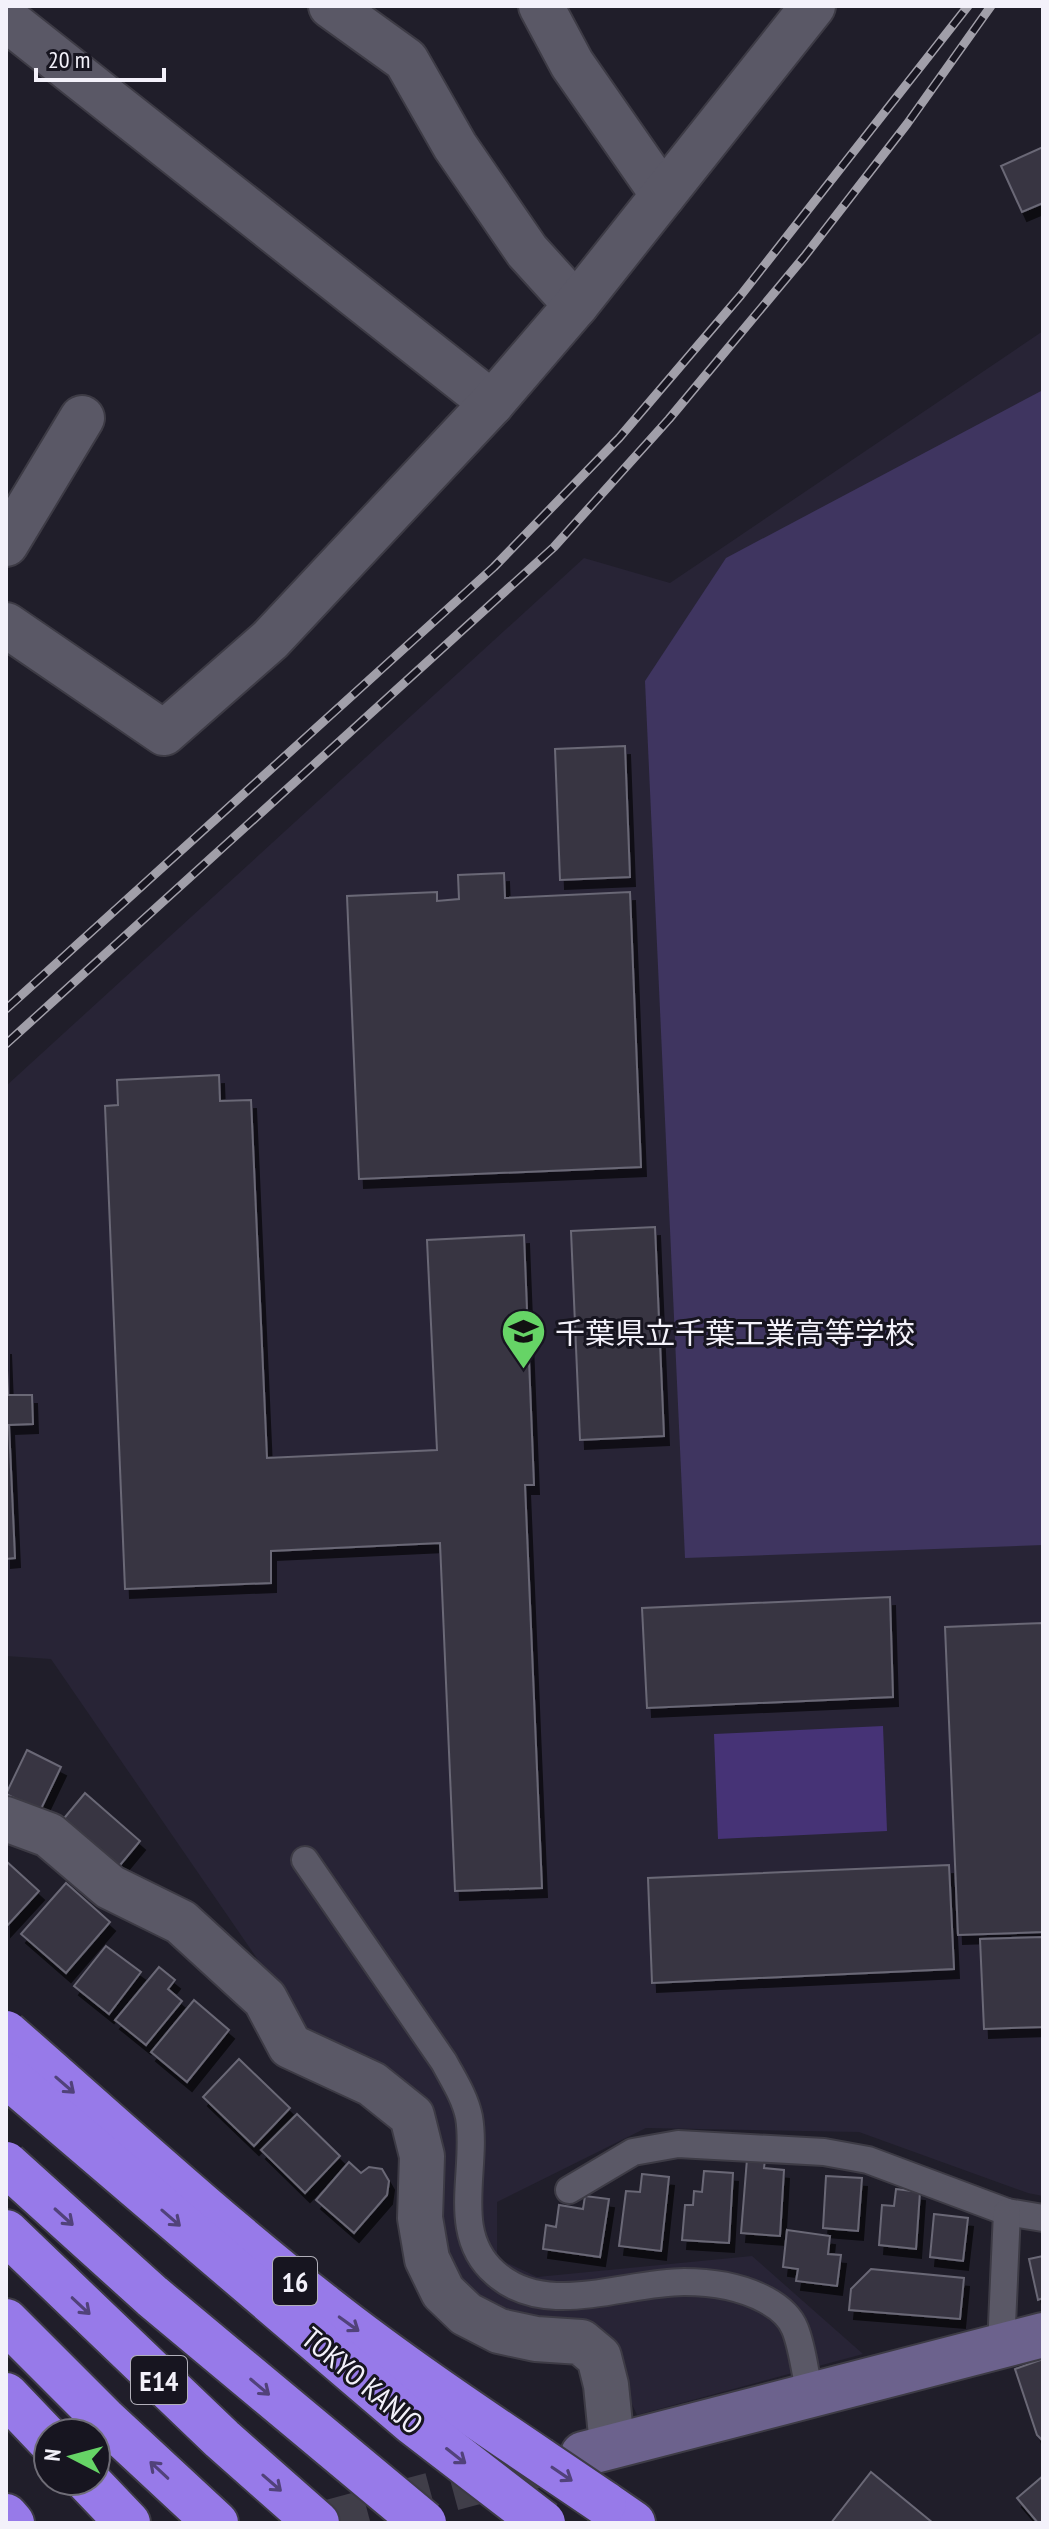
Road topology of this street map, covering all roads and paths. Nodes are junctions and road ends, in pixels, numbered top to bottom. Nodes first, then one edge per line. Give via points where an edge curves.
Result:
1 (331, 6) edge
2 (373, 6) edge
3 (541, 6) edge
4 (813, 6) edge
5 (6, 19) edge
6 (406, 60) junction
7 (663, 195) junction
8 (576, 305) junction
9 (492, 403) junction
10 (82, 418) dead end
11 (6, 544) edge
12 (6, 625) edge
13 (6, 1819) edge
14 (305, 1860) dead end
15 (6, 2033) edge
16 (6, 2075) edge
17 (80, 2139) junction
18 (6, 2164) edge
19 (170, 2177) junction
20 (569, 2190) dead end
21 (1007, 2212) junction
22 (1043, 2218) edge
23 (6, 2232) edge
24 (6, 2321) edge
25 (1043, 2335) edge
26 (1001, 2347) junction
27 (6, 2395) edge
28 (810, 2395) junction
29 (32, 2422) edge
30 (103, 2497) edge
31 (618, 2513) edge
32 (6, 2516) edge
33 (12, 2523) edge
34 (128, 2523) edge
35 (216, 2523) edge
36 (317, 2523) edge
37 (424, 2523) edge
38 (543, 2523) edge

1 - 6 street
2 - 6 street
3 - 7 street via 572,64
4 - 7 street
5 - 9 street
6 - 8 street via 455,146 527,251
7 - 8 street
8 - 9 street
9 - 12 street via 270,640 164,733
10 - 11 street
13 - 28 street via 49,1835 110,1887 181,1922 265,1999 290,2046 372,2084 412,2116 422,2156 420,2218 427,2259 443,2292 466,2314 499,2331 581,2342 599,2357 606,2385 597,2450
14 - 28 lane via 460,2092 471,2135 467,2214 481,2259 495,2274 516,2287 544,2294 578,2296 682,2282 751,2292 778,2306 794,2327
15 -> 19 highway, 16, bridge
16 - 17 highway, TOKYO KANJO / 16, bridge
17 - 19 highway, bridge
17 -> 38 highway, TOKYO KANJO / 16, bridge via 412,2422
18 -> 37 highway, bridge via 152,2296
19 -> 31 highway, 16, bridge via 325,2307
20 - 21 lane via 633,2152 678,2144 824,2152 868,2160
21 - 22 lane
21 - 26 lane
23 -> 36 highway, E14
35 -> 24 highway, E14
25 - 26 street
26 - 28 street
27 - 29 highway
30 - 34 highway
32 - 33 highway

